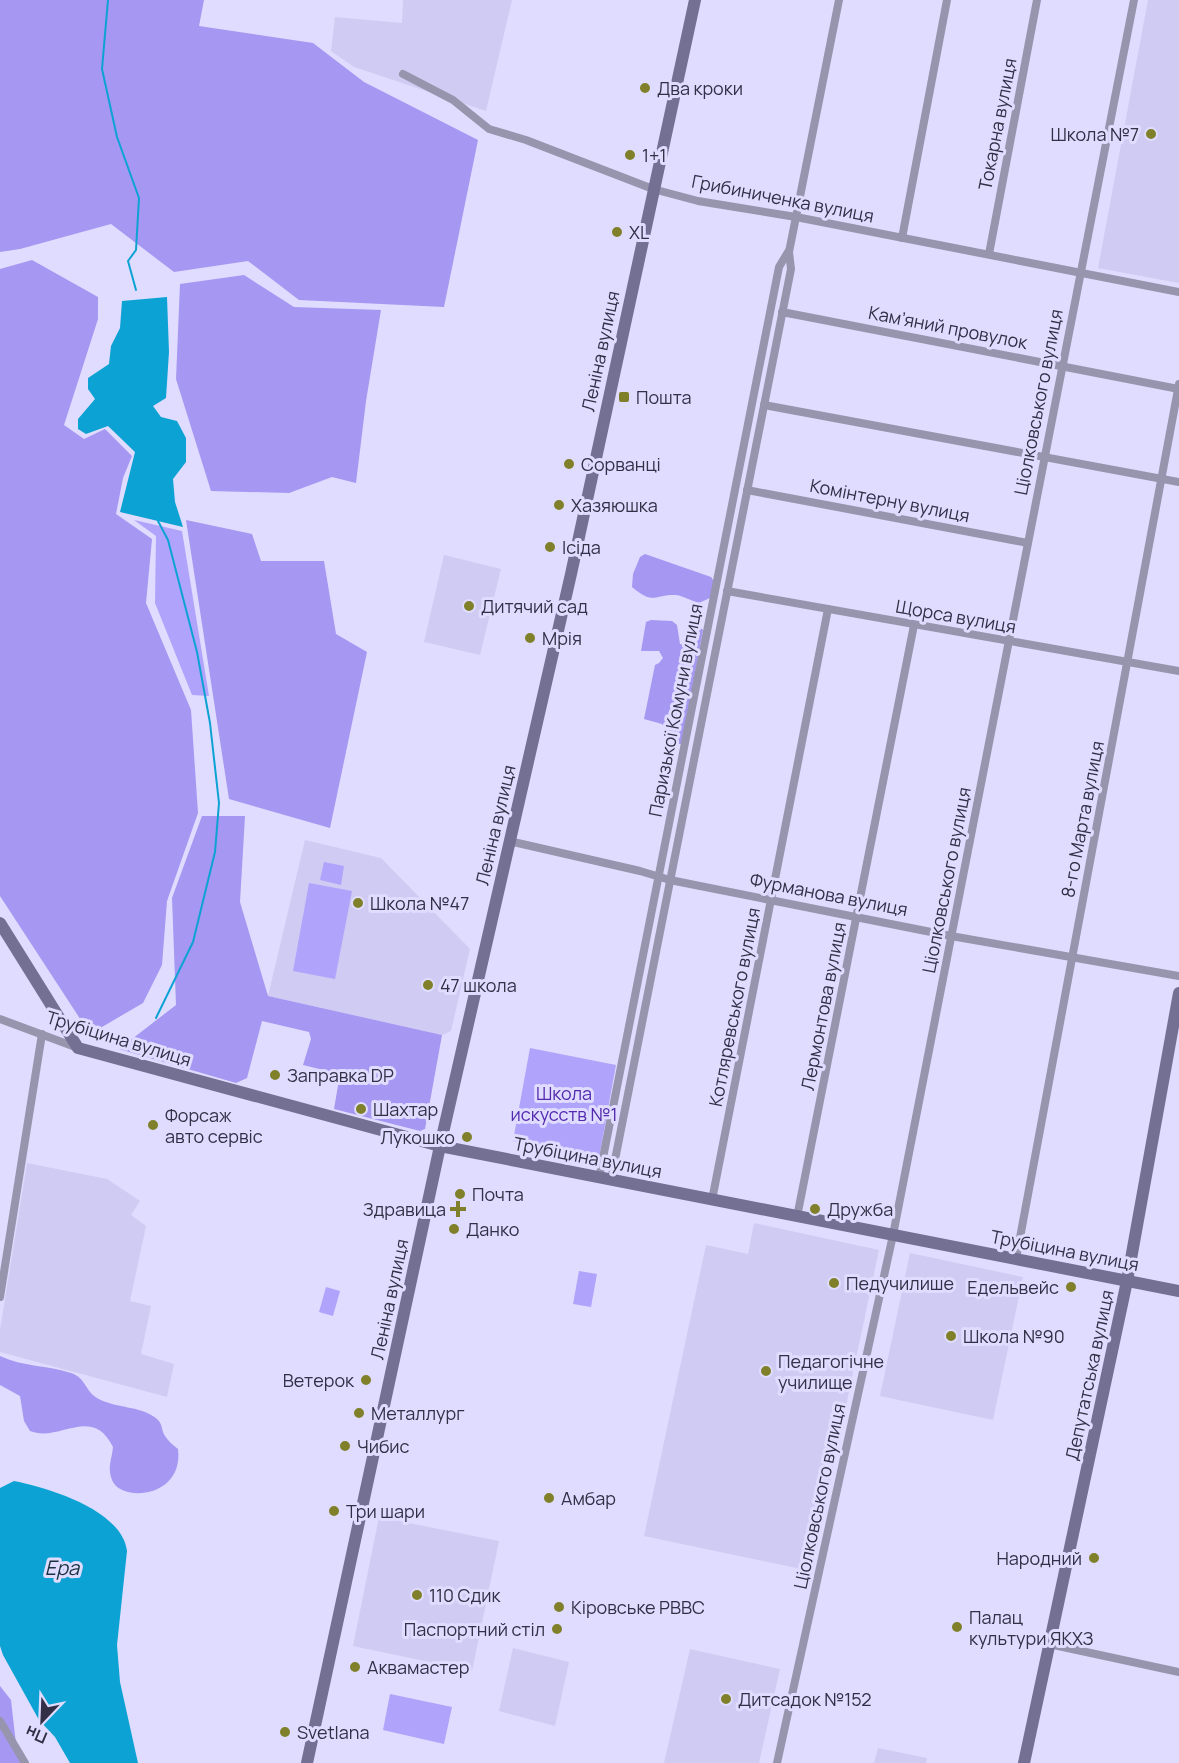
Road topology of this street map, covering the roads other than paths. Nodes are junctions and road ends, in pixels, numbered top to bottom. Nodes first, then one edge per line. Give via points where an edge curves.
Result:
1 (695, 0) edge
2 (839, 0) edge
3 (947, 0) edge
4 (1037, 0) edge
5 (1134, 0) edge
6 (403, 74) dead end
7 (653, 189) junction
8 (796, 217) junction
9 (902, 238) junction
10 (789, 252) junction
11 (989, 254) junction
12 (1080, 271) junction
13 (1179, 292) edge
14 (782, 312) junction
15 (1061, 366) junction
16 (1179, 387) edge
17 (764, 405) junction
18 (1044, 457) junction
19 (1161, 479) junction
20 (1179, 482) edge
21 (747, 490) junction
22 (1028, 543) junction
23 (727, 591) junction
24 (828, 609) junction
25 (914, 625) junction
26 (1011, 643) junction
27 (1128, 663) junction
28 (1179, 671) edge
29 (509, 841) junction
30 (659, 876) junction
31 (670, 880) junction
32 (772, 900) junction
33 (858, 916) junction
34 (0, 923) edge
35 (951, 936) junction
36 (1072, 958) junction
37 (1179, 976) edge
38 (1179, 993) edge
39 (0, 1019) edge
40 (42, 1034) junction
41 (78, 1048) junction
42 (440, 1146) junction
43 (605, 1179) junction
44 (712, 1200) junction
45 (797, 1216) junction
46 (893, 1235) junction
47 (1016, 1259) junction
48 (1127, 1281) junction
49 (0, 1291) edge
50 (1179, 1291) edge
51 (1049, 1644) junction
52 (1179, 1672) edge
53 (0, 1720) edge
54 (25, 1763) edge
55 (307, 1763) edge
56 (777, 1763) edge
57 (1024, 1763) edge

1 - 7 street, Леніна вулиця
2 - 8 street, Паризької Комуни вулиця
3 - 9 street
4 - 11 street, Токарна вулиця
5 - 12 street, Ціолковського вулиця
6 - 7 street, Грибиниченка вулиця via 453,100 489,129
7 - 8 street, Грибиниченка вулиця via 698,201
7 - 29 street, Леніна вулиця
8 - 9 street, Грибиниченка вулиця
8 - 10 street, Паризької Комуни вулиця
9 - 11 street, Грибиниченка вулиця
10 - 14 street, Паризької Комуни вулиця via 791,269
10 - 30 street, Паризької Комуни вулиця via 779,267
11 - 12 street, Грибиниченка вулиця
12 - 13 street, Грибиниченка вулиця
12 - 15 street, Ціолковського вулиця
14 - 15 street, Кам’яний провулок
14 - 17 street, Паризької Комуни вулиця
15 - 16 street, Кам’яний провулок
15 - 18 street, Ціолковського вулиця
16 - 19 street, 8-го Марта вулиця
17 - 18 street
17 - 21 street, Паризької Комуни вулиця
18 - 19 street
18 - 22 street, Ціолковського вулиця
19 - 20 street
19 - 27 street, 8-го Марта вулиця
21 - 22 street, Комінтерну вулиця
21 - 23 street, Паризької Комуни вулиця
22 - 26 street, Ціолковського вулиця
23 - 24 street, Щорса вулиця
23 - 31 street, Паризької Комуни вулиця
24 - 25 street, Щорса вулиця
24 - 32 street, Котляревського вулиця
25 - 26 street, Щорса вулиця
25 - 33 street, Лермонтова вулиця
26 - 27 street, Щорса вулиця
26 - 35 street, Ціолковського вулиця
27 - 28 street, Щорса вулиця
27 - 36 street, 8-го Марта вулиця
29 - 30 street, Фурманова вулиця
29 - 42 street, Леніна вулиця
30 - 31 street, Фурманова вулиця
30 - 43 street, Паризької Комуни вулиця
31 - 32 street, Фурманова вулиця
31 - 43 street, Паризької Комуни вулиця
32 - 33 street, Фурманова вулиця
32 - 44 street, Котляревського вулиця
33 - 35 street, Фурманова вулиця
33 - 45 street, Лермонтова вулиця
34 - 41 street
35 - 36 street, Фурманова вулиця
35 - 46 street, Ціолковського вулиця
36 - 37 street, Фурманова вулиця
36 - 47 street, 8-го Марта вулиця
38 - 48 street, Депутатська вулиця
39 - 40 street, Трубіцина вулиця
40 - 41 street, Трубіцина вулиця
40 - 49 street
41 - 42 street, Трубіцина вулиця
42 - 43 street, Трубіцина вулиця
42 - 55 street, Леніна вулиця
43 - 44 street, Трубіцина вулиця
44 - 45 street, Трубіцина вулиця
45 - 46 street, Трубіцина вулиця
46 - 47 street, Трубіцина вулиця
46 - 56 street, Ціолковського вулиця
47 - 48 street, Трубіцина вулиця
48 - 50 street, Трубіцина вулиця
48 - 51 street, Депутатська вулиця
51 - 52 street
51 - 57 street, Депутатська вулиця
53 - 54 street

